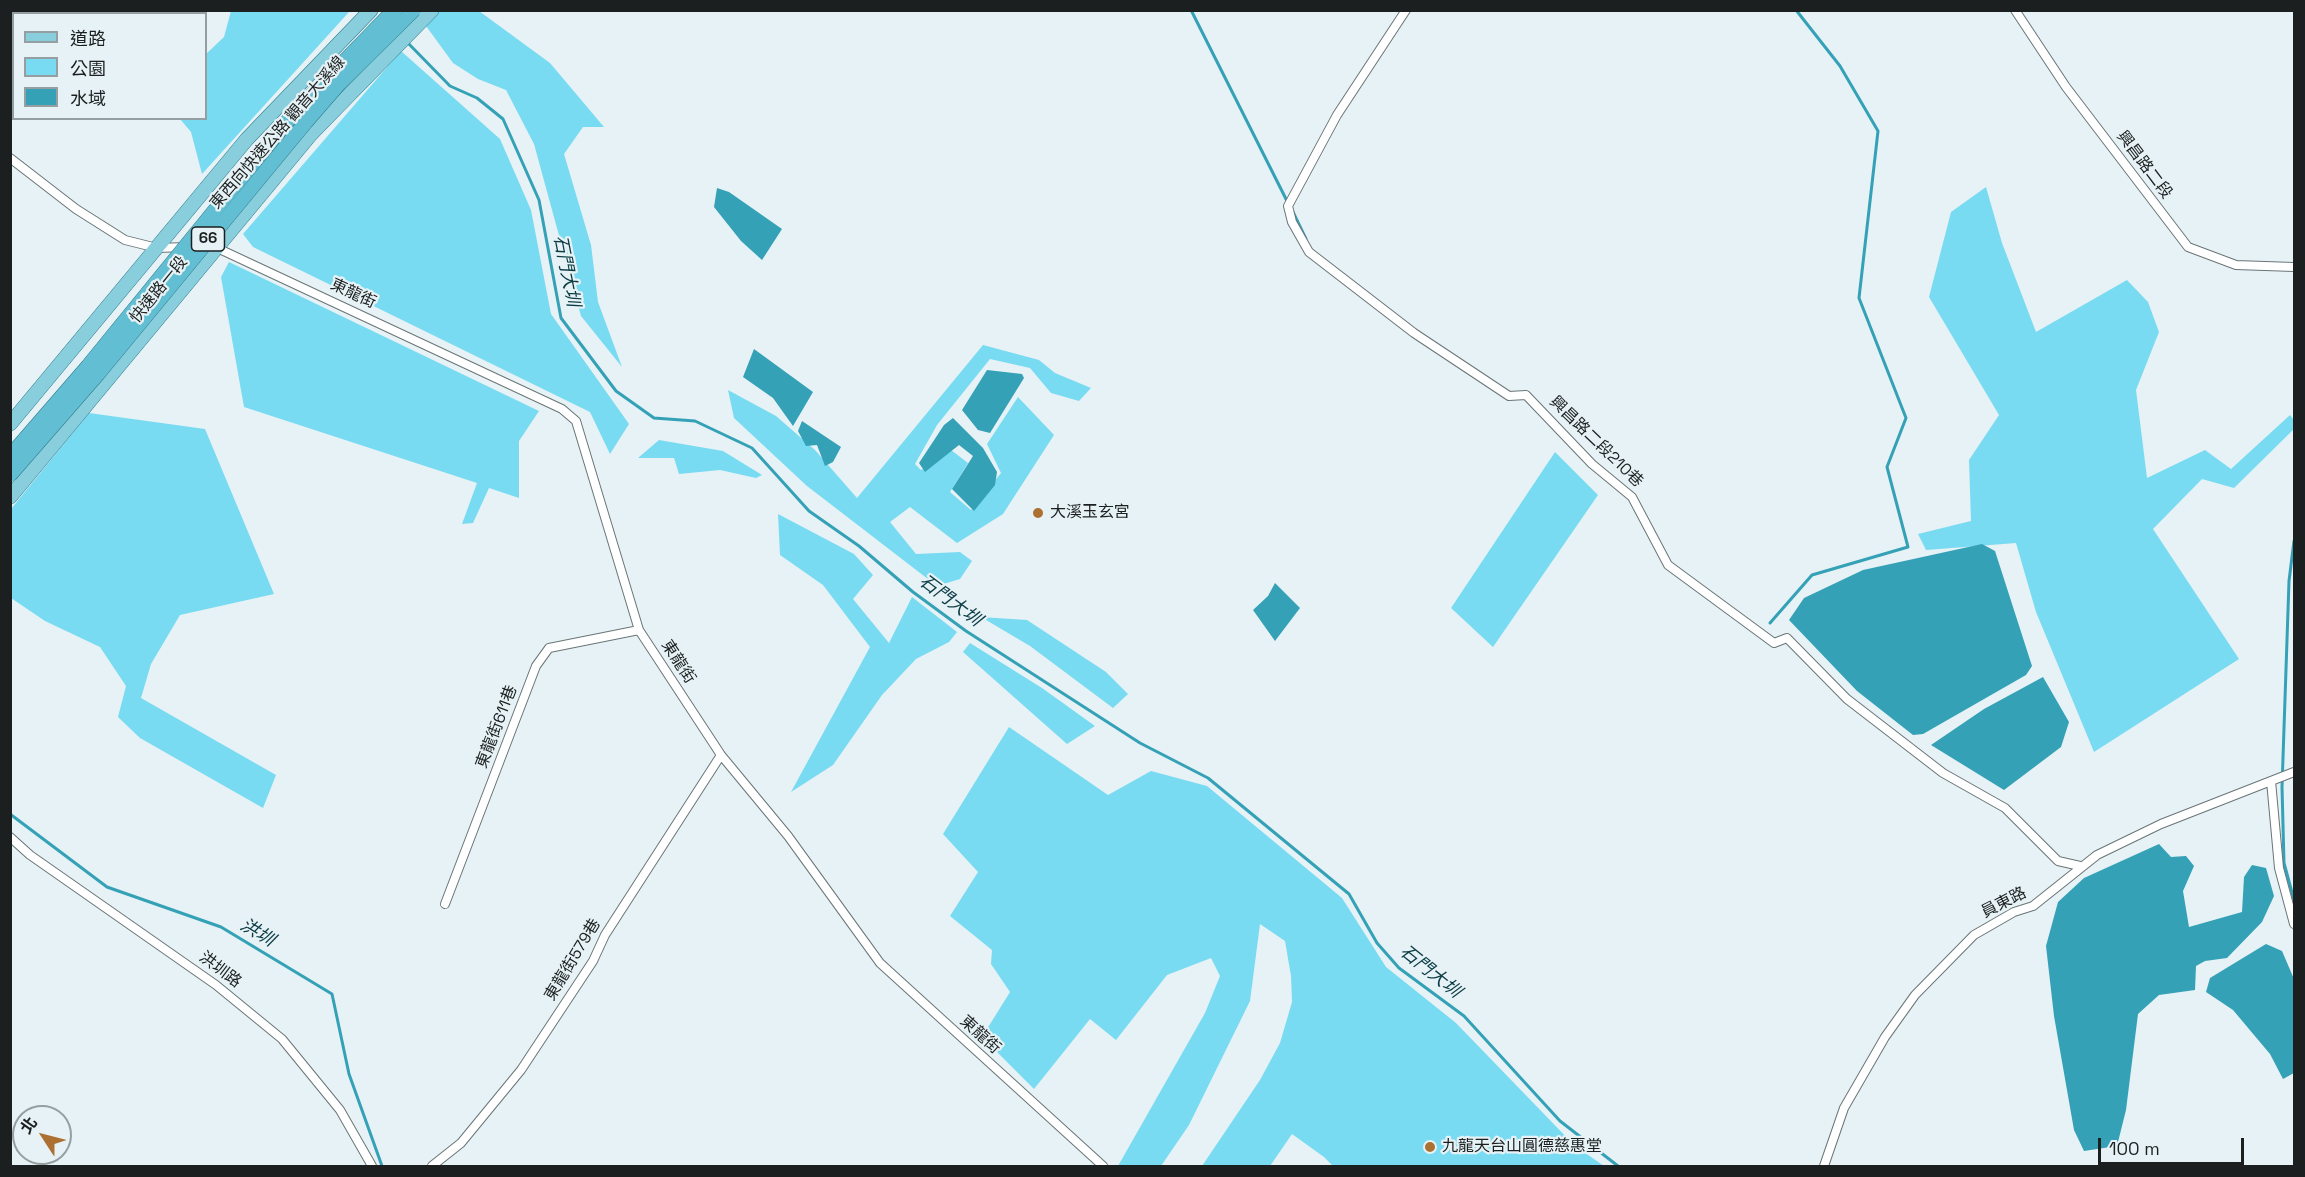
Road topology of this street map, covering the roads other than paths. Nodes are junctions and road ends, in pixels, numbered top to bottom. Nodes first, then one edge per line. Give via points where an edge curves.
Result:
1 (371, 10) edge
2 (394, 10) edge
3 (414, 10) edge
4 (432, 10) edge
5 (1406, 10) edge
6 (2015, 10) edge
7 (10, 158) edge
8 (217, 247) junction
9 (158, 248) junction
10 (2295, 267) edge
11 (10, 424) edge
12 (10, 456) edge
13 (10, 475) edge
14 (10, 497) edge
15 (639, 630) junction
16 (721, 755) junction
17 (2295, 772) edge
18 (2271, 781) junction
19 (10, 837) edge
20 (2080, 866) junction
21 (445, 904) dead end
22 (2295, 924) edge
23 (372, 1167) edge
24 (432, 1167) edge
25 (1104, 1167) edge
26 (1824, 1167) edge

1 - 9 main road, 快速路一段 / 66 via 248,139
2 - 12 highway, 東西向快速公路 觀音大溪線 / 66, bridge via 294,113
3 - 13 highway, 東西向快速公路 觀音大溪線 / 66, bridge via 339,84
4 - 8 main road, 快速路一段 / 66 via 311,134
5 - 20 street, 興昌路二段210巷 via 1336,115 1289,202 1292,222 1309,252 1414,333 1509,396 1526,395 1592,464 1632,497 1668,565 1774,643 1787,638 1847,699 1943,774 2005,808 2058,861
6 - 10 street, 興昌路二段 via 2066,87 2188,247 2236,265
7 - 9 street via 96,223 124,240
8 - 9 street
8 - 14 main road, 快速路一段 / 66
8 - 15 street, 東龍街 via 562,409 576,421
9 - 11 main road, 快速路一段 / 66
15 - 16 street, 東龍街
15 - 21 street, 東龍街611巷 via 549,648 536,666
16 - 24 street, 東龍街579巷 via 521,1070 461,1143
16 - 25 street, 東龍街 via 788,836 880,963
17 - 18 street, 員東路
18 - 20 street, 員東路 via 2161,824
18 - 22 street via 2279,868
19 - 23 street, 洪圳路 via 216,985 282,1040 340,1110
20 - 26 street, 員東路 via 2033,906 1974,935 1916,995 1860,1078 1844,1108

